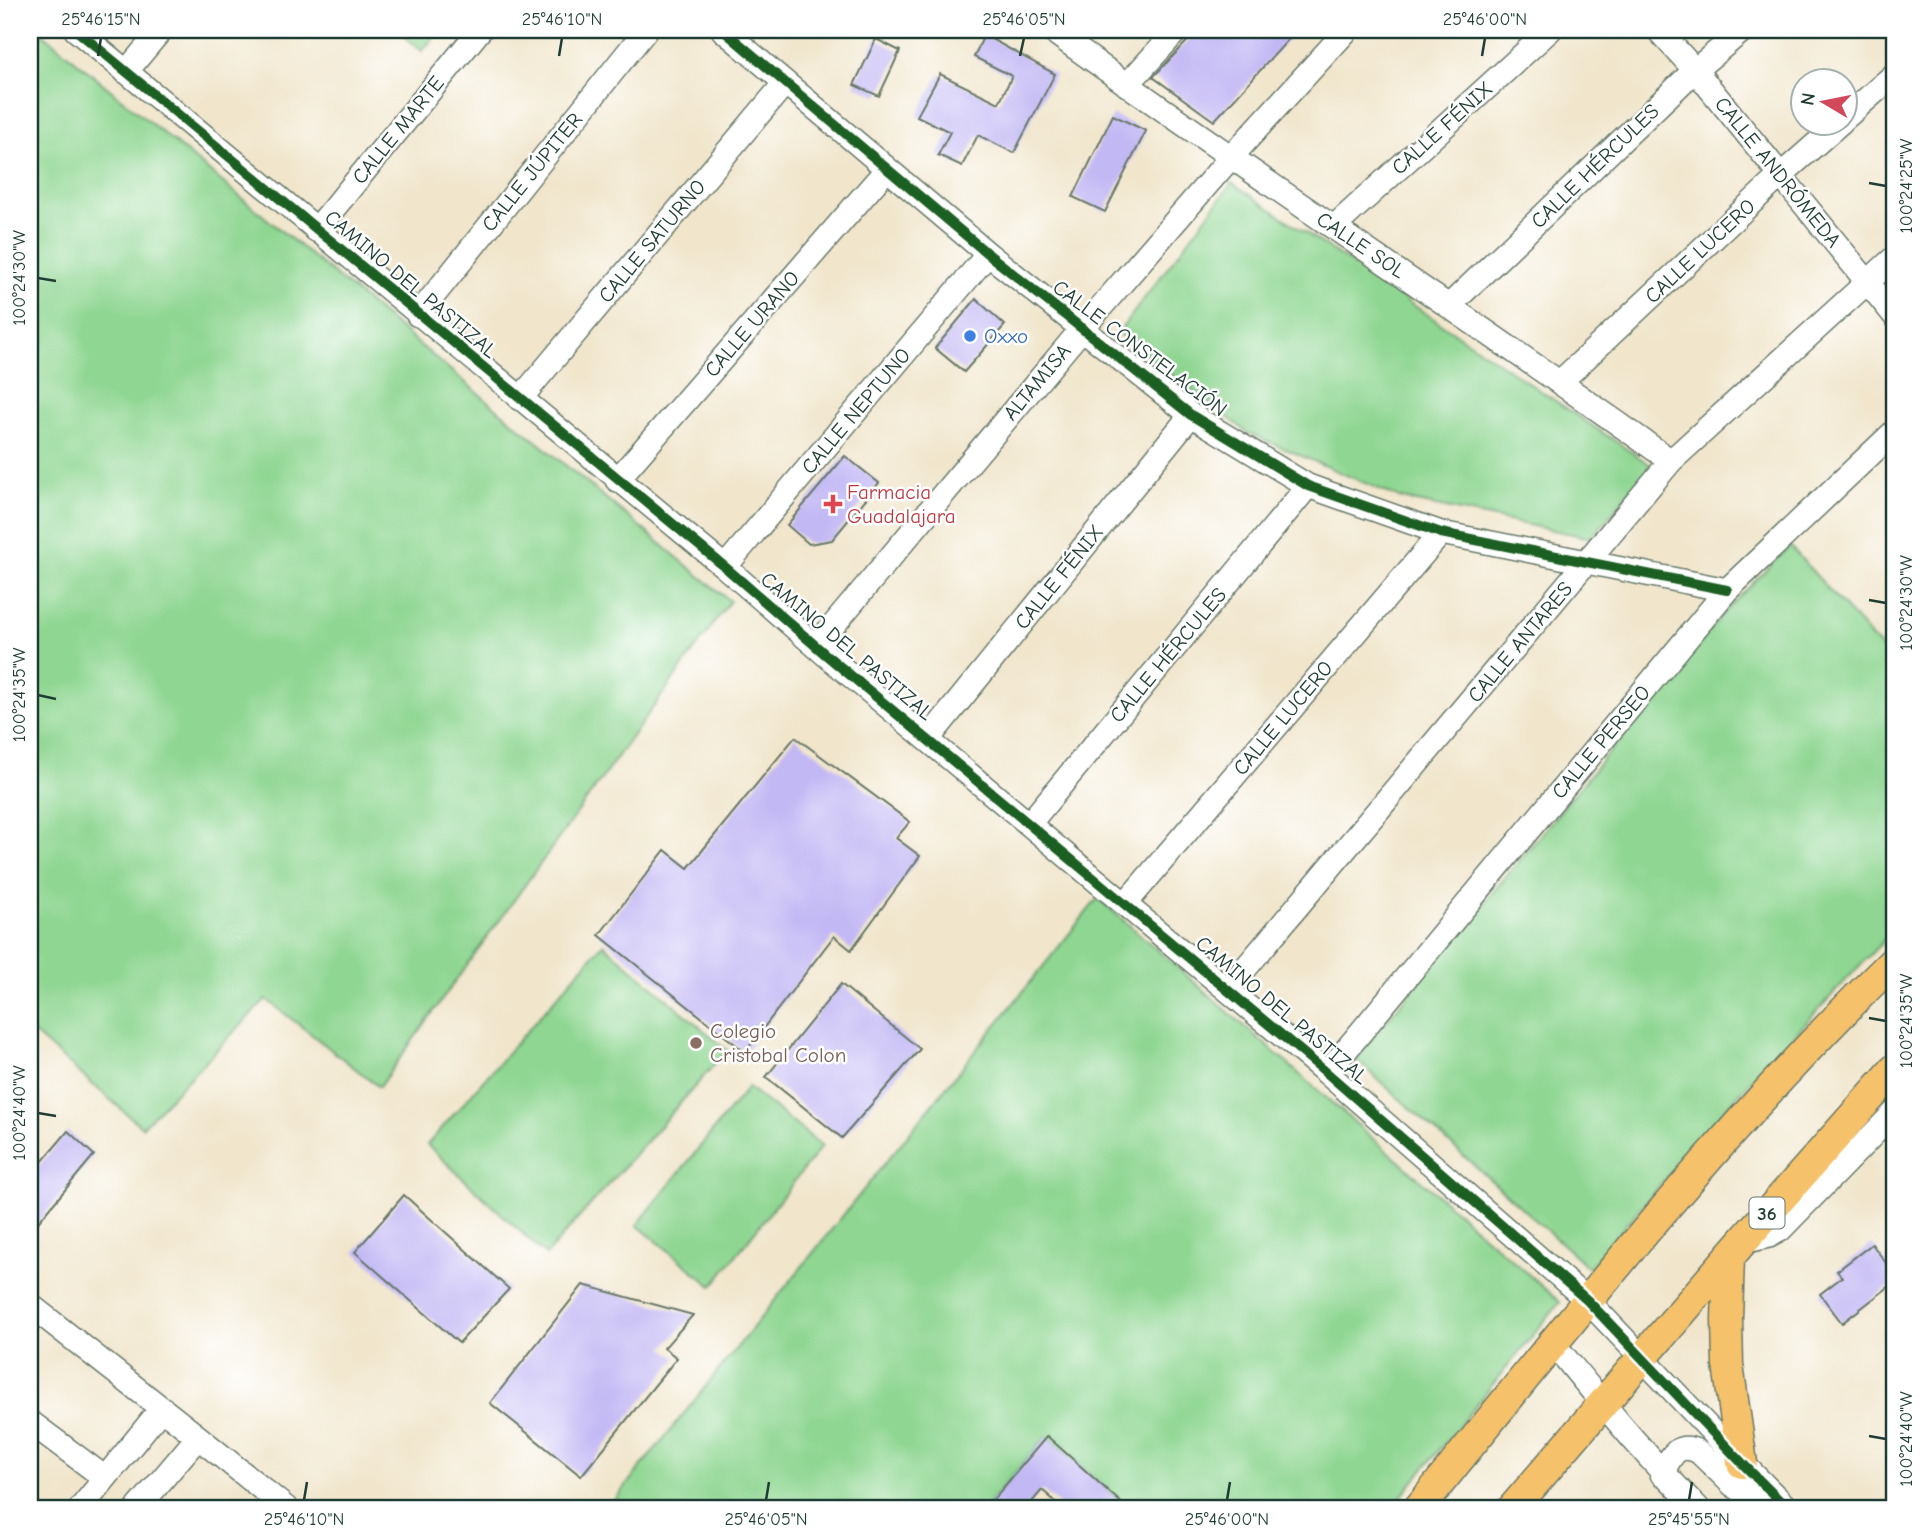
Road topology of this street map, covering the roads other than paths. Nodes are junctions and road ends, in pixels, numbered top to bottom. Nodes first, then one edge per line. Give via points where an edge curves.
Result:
1 (76, 30) edge
2 (161, 30) edge
3 (480, 30) edge
4 (646, 30) edge
5 (723, 30) edge
6 (1051, 30) edge
7 (1177, 30) edge
8 (1347, 30) edge
9 (1550, 30) edge
10 (1658, 30) edge
11 (1742, 30) edge
12 (1695, 71) junction
13 (126, 72) junction
14 (1895, 74) edge
15 (785, 83) junction
16 (1127, 85) junction
17 (1858, 107) edge
18 (1825, 136) edge
19 (1231, 157) junction
20 (887, 169) junction
21 (1782, 175) junction
22 (1334, 227) junction
23 (316, 230) junction
24 (988, 254) junction
25 (1895, 257) edge
26 (1867, 283) junction
27 (1449, 306) junction
28 (418, 315) junction
29 (1895, 316) edge
30 (1081, 330) junction
31 (1560, 382) junction
32 (520, 399) junction
33 (1191, 415) junction
34 (1895, 431) edge
35 (1671, 461) junction
36 (617, 480) junction
37 (1308, 486) junction
38 (1441, 533) junction
39 (1588, 561) junction
40 (725, 567) junction
41 (1727, 590) junction
42 (816, 646) junction
43 (928, 739) junction
44 (1029, 824) junction
45 (1126, 903) junction
46 (1895, 960) edge
47 (1228, 989) junction
48 (1895, 1069) edge
49 (1327, 1073) junction
50 (1895, 1112) edge
51 (1736, 1249) junction
52 (1587, 1300) junction
53 (30, 1305) edge
54 (1553, 1343) junction
55 (1642, 1359) junction
56 (1602, 1405) junction
57 (162, 1408) junction
58 (30, 1422) edge
59 (198, 1437) junction
60 (1742, 1463) junction
61 (1662, 1474) junction
62 (105, 1478) junction
63 (1781, 1503) edge
64 (144, 1506) edge
65 (81, 1508) edge
66 (286, 1508) edge
67 (1419, 1508) edge
68 (1513, 1508) edge
69 (1698, 1508) edge

1 - 13 street, CAMINO DEL PASTIZAL
2 - 13 street
3 - 23 street, CALLE MARTE
4 - 28 street, CALLE JÚPITER
5 - 15 street, CALLE CONSTELACIÓN
6 - 16 street, CALLE SOL
7 - 16 street
8 - 19 street, ALTAMISA
9 - 22 street, CALLE FÉNIX
10 - 12 street, CALLE ANDRÓMEDA
11 - 12 street, CALLE HÉRCULES
12 - 21 street, CALLE ANDRÓMEDA
12 - 27 street, CALLE HÉRCULES
13 - 23 street, CAMINO DEL PASTIZAL
14 - 17 street
15 - 20 street, CALLE CONSTELACIÓN
15 - 32 street, CALLE SATURNO
16 - 19 street, CALLE SOL
18 - 21 street, CALLE LUCERO
19 - 22 street, CALLE SOL
19 - 30 street, ALTAMISA
20 - 24 street, CALLE CONSTELACIÓN
20 - 36 street, CALLE URANO
21 - 26 street, CALLE ANDRÓMEDA
21 - 31 street, CALLE LUCERO
22 - 27 street, CALLE SOL
23 - 28 street, CAMINO DEL PASTIZAL
24 - 30 street, CALLE CONSTELACIÓN
24 - 40 street, CALLE NEPTUNO
25 - 26 street, CALLE ANTARES
26 - 29 street, CALLE ANDRÓMEDA
26 - 35 street, CALLE ANTARES
27 - 31 street, CALLE SOL
28 - 32 street, CAMINO DEL PASTIZAL
30 - 33 street, CALLE CONSTELACIÓN
30 - 42 street, ALTAMISA
31 - 35 street, CALLE SOL
32 - 36 street, CAMINO DEL PASTIZAL
33 - 37 street, CALLE CONSTELACIÓN
33 - 43 street, CALLE FÉNIX
34 - 41 street, CALLE PERSEO
35 - 39 street, CALLE ANTARES
36 - 40 street, CAMINO DEL PASTIZAL
37 - 38 street, CALLE CONSTELACIÓN
37 - 44 street, CALLE HÉRCULES
38 - 39 street, CALLE CONSTELACIÓN
38 - 45 street, CALLE LUCERO
39 - 41 street, CALLE CONSTELACIÓN
39 - 47 street, CALLE ANTARES
40 - 42 street, CAMINO DEL PASTIZAL
41 - 49 street, CALLE PERSEO
42 - 43 street, CAMINO DEL PASTIZAL
43 - 44 street, CAMINO DEL PASTIZAL
44 - 45 street, CAMINO DEL PASTIZAL
45 - 47 street, CAMINO DEL PASTIZAL
46 - 52 main road via 1726,1137
47 - 49 street, CAMINO DEL PASTIZAL
48 - 51 main road, 36
49 - 52 street, CAMINO DEL PASTIZAL
50 - 51 street via 1780,1230
51 - 55 main road, 36
51 - 60 main road via 1727,1319 1728,1365
52 - 54 main road
52 - 55 street, CAMINO DEL PASTIZAL
53 - 57 street
54 - 56 street
54 - 67 main road
55 - 56 main road, 36
55 - 60 street, CAMINO DEL PASTIZAL
56 - 61 street
56 - 68 main road, 36
57 - 59 street
57 - 62 street
58 - 62 street
59 - 64 street
59 - 66 street
60 - 63 street, CAMINO DEL PASTIZAL
61 - 63 street via 1677,1450 1692,1449 1741,1490
61 - 69 street
62 - 65 street

